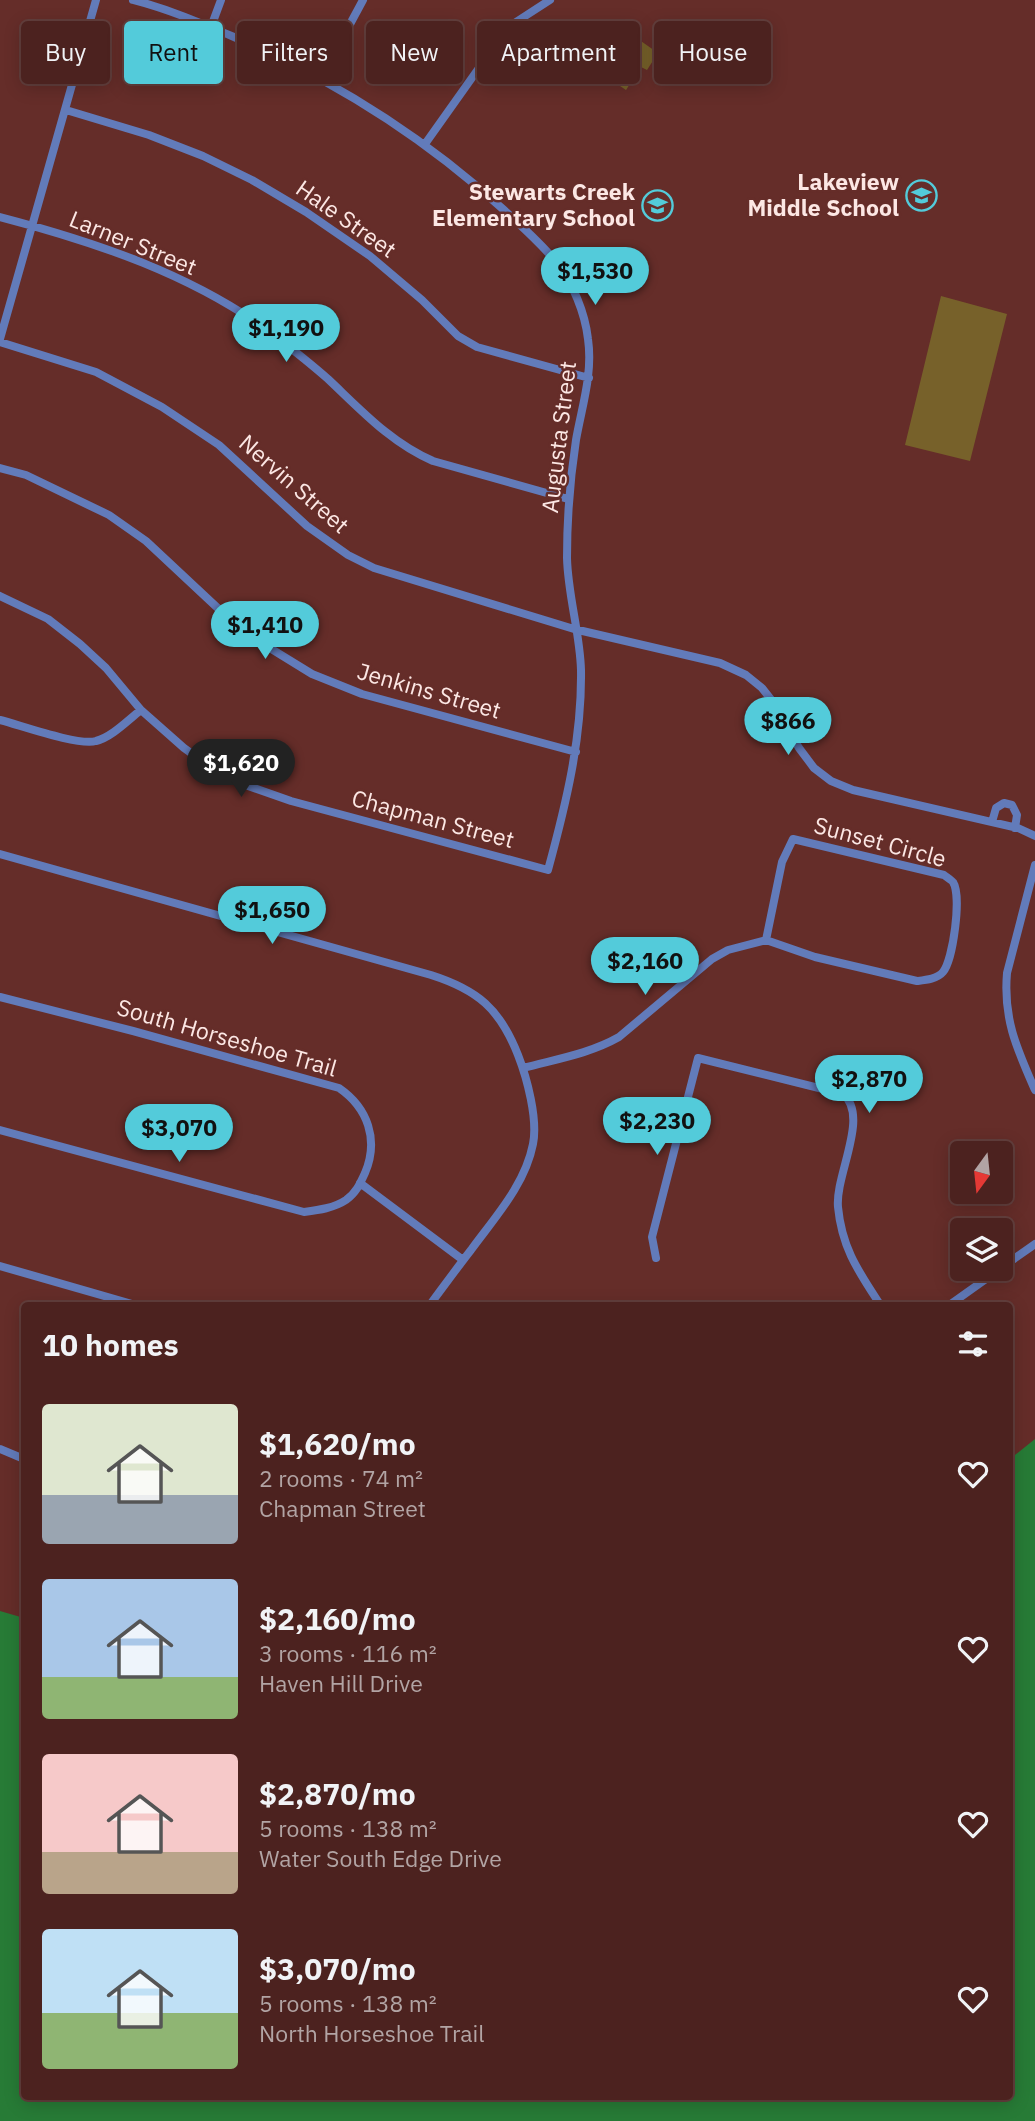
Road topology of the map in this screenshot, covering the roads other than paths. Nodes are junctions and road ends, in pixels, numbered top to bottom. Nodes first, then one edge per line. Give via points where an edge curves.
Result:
1 (96, 0) edge
2 (133, 0) edge
3 (221, 0) edge
4 (363, 0) edge
5 (550, 0) edge
6 (194, 21) edge
7 (213, 21) edge
8 (352, 21) edge
9 (330, 84) edge
10 (66, 110) junction
11 (425, 144) junction
12 (0, 217) edge
13 (33, 226) junction
14 (0, 340) edge
15 (589, 378) junction
16 (0, 468) edge
17 (568, 499) junction
18 (0, 596) edge
19 (574, 629) junction
20 (141, 709) junction
21 (0, 720) edge
22 (576, 752) junction
23 (992, 822) junction
24 (1015, 828) junction
25 (1035, 836) edge
26 (0, 855) edge
27 (1035, 865) edge
28 (548, 870) joint
29 (766, 940) junction
30 (0, 998) edge
31 (523, 1068) junction
32 (1035, 1090) edge
33 (0, 1130) edge
34 (360, 1183) junction
35 (1035, 1244) edge
36 (656, 1258) dead end
37 (1013, 1259) edge
38 (463, 1261) junction
39 (0, 1266) edge
40 (982, 1281) edge
41 (125, 1302) edge
42 (432, 1302) edge
43 (878, 1302) edge
44 (953, 1302) edge
45 (0, 1449) edge
46 (21, 1458) edge

1 - 10 street
2 - 6 street, Augusta Street
3 - 7 street
4 - 8 street
5 - 11 street via 516,22 496,44
9 - 11 street, Augusta Street
10 - 13 street
10 - 15 street, Hale Street via 149,135 252,180 370,256 458,336 477,347
11 - 15 street, Augusta Street via 492,199 556,262 583,317
12 - 13 street, Larner Street
13 - 14 street
13 - 17 street, Larner Street via 148,264 230,306 272,334 413,452
14 - 19 street, Nervin Street via 96,372 162,407 219,445 307,526 348,555 374,568
15 - 17 street, Augusta Street
16 - 22 street, Jenkins Street via 26,475 109,515 146,541 255,639 312,674 362,694
17 - 19 street, Augusta Street via 567,561
18 - 20 street, Chapman Street via 48,619 80,644
19 - 22 street, Augusta Street via 581,678
19 - 23 street, Nervin Street via 720,663 746,675 773,702 814,768 831,781
20 - 21 street via 96,741
20 - 28 street, Chapman Street via 184,748 248,786
22 - 28 street, Augusta Street
23 - 24 street, Nervin Street
23 - 24 street via 996,808 1012,805 1017,815
24 - 25 street, Nervin Street
26 - 31 street via 457,983 501,1019
27 - 32 street via 1006,989 1007,1019
29 - 29 street, Sunset Circle via 782,862 793,839 944,875 953,882 958,913 947,961 932,979 918,981 815,957
29 - 31 street via 712,959 604,1045
30 - 34 street, South Horseshoe Trail via 339,1088 359,1105 371,1135 368,1166
31 - 38 street via 534,1135 531,1153 508,1201
33 - 34 street via 304,1212 345,1200
34 - 38 street
35 - 37 street
36 - 43 street via 652,1237 698,1058 849,1099 855,1120 838,1205 843,1239
38 - 42 street
39 - 41 street
40 - 44 street
45 - 46 street

